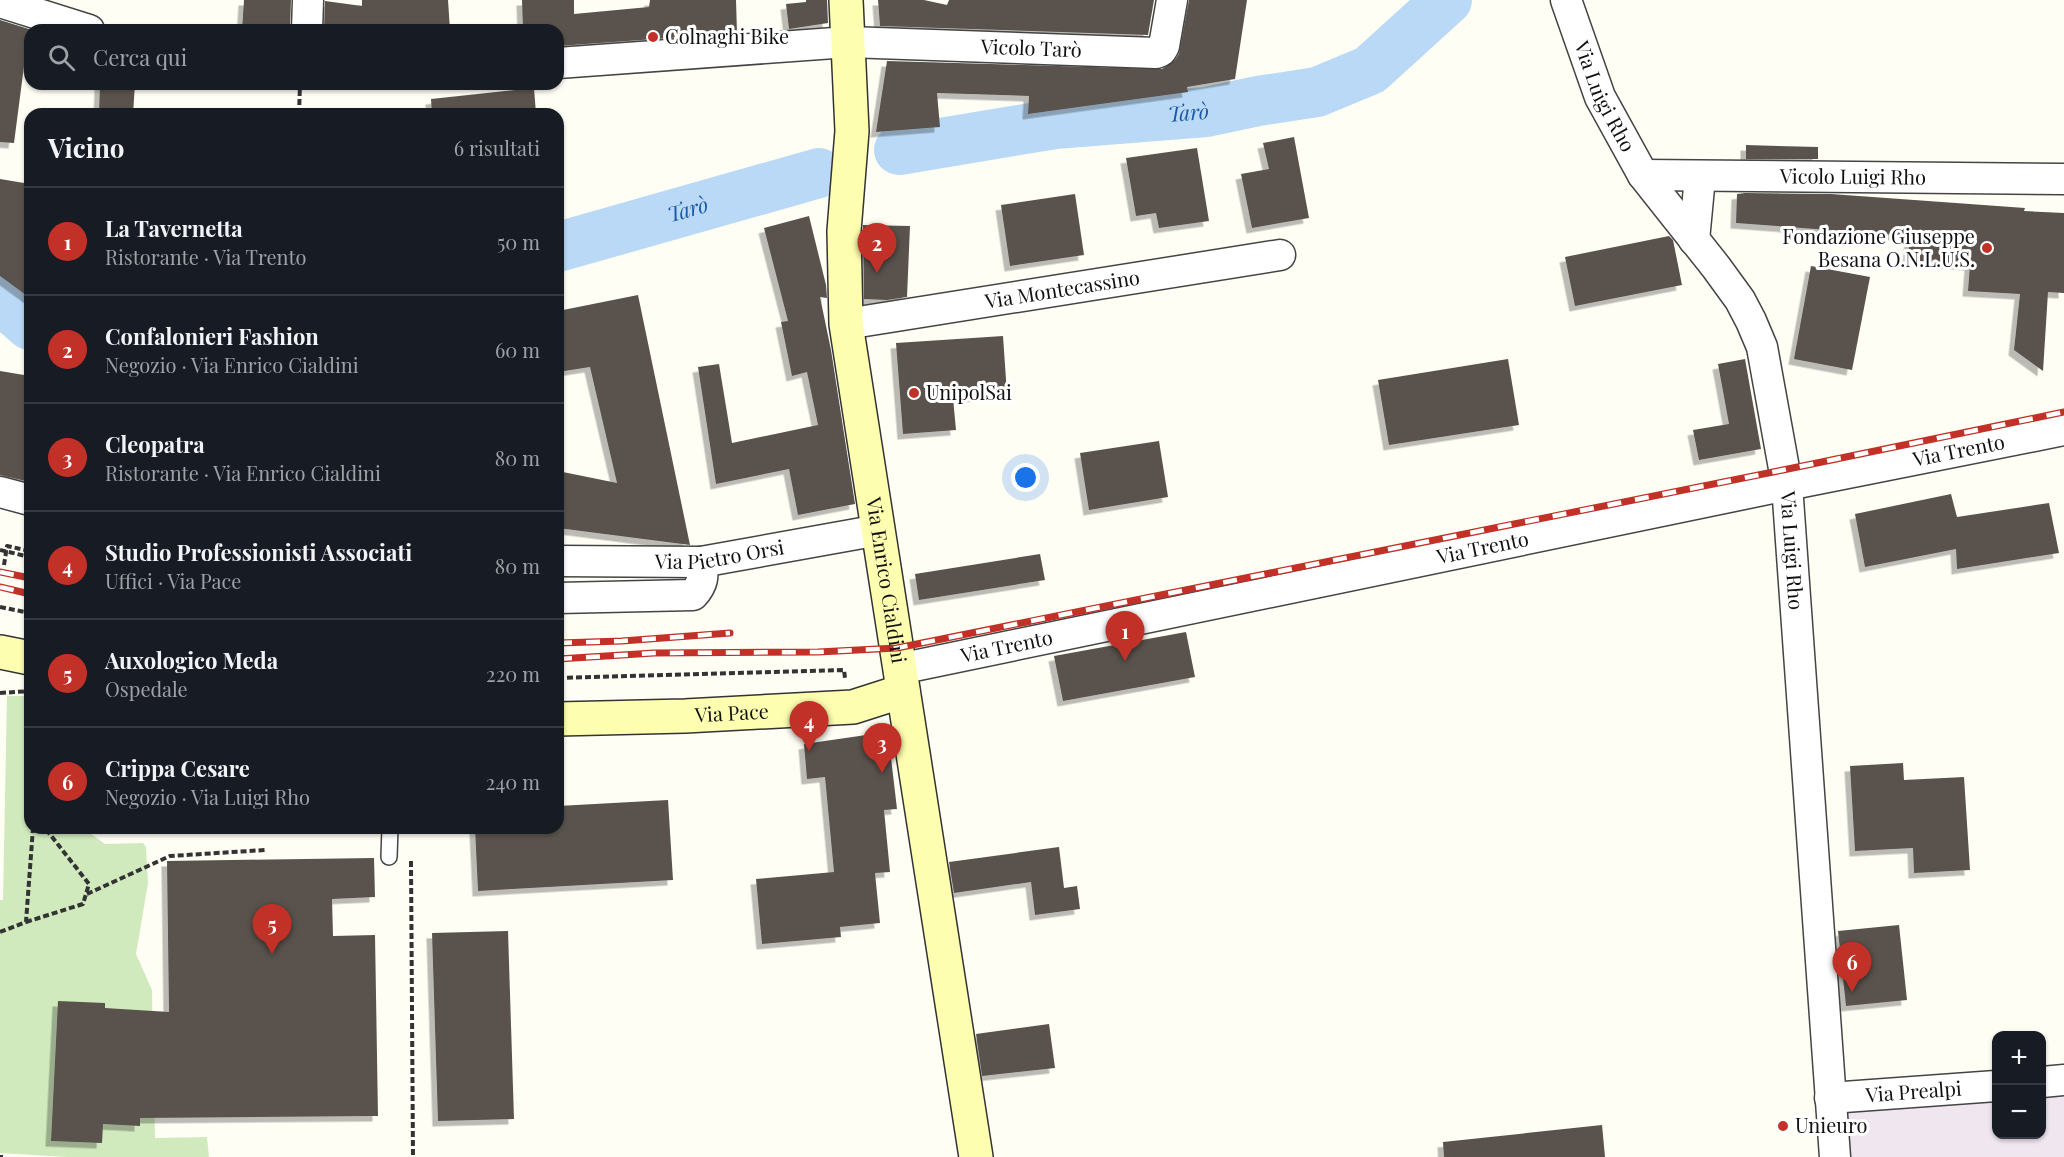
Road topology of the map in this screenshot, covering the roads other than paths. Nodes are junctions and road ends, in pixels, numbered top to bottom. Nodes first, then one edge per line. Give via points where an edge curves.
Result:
1 (308, 0) edge
2 (846, 0) edge
3 (1172, 0) edge
4 (1566, 0) edge
5 (0, 2) edge
6 (70, 24) edge
7 (307, 24) edge
8 (848, 42) junction
9 (564, 63) edge
10 (1643, 175) junction
11 (1700, 177) junction
12 (2064, 179) edge
13 (1694, 240) junction
14 (1280, 255) dead end
15 (846, 324) junction
16 (2064, 430) edge
17 (1786, 485) junction
18 (0, 492) edge
19 (24, 498) edge
20 (879, 530) junction
21 (564, 562) edge
22 (702, 574) junction
23 (564, 598) edge
24 (0, 652) edge
25 (24, 657) edge
26 (901, 680) junction
27 (564, 719) edge
28 (390, 834) edge
29 (389, 857) dead end
30 (2064, 1080) edge
31 (2046, 1082) edge
32 (1992, 1086) edge
33 (1830, 1098) junction
34 (976, 1157) edge
35 (1835, 1157) edge

1 - 7 street
2 - 8 street, Via Enrico Cialdini
3 - 8 street, Vicolo Tarò via 1164,46 1156,53
4 - 10 street, Via Luigi Rho via 1600,97
5 - 6 street
8 - 9 street, Vicolo Tarò
8 - 15 street, Via Enrico Cialdini via 852,131 843,231
10 - 11 street, Vicolo Luigi Rho
10 - 13 street, Via Luigi Rho
11 - 12 street, Vicolo Luigi Rho
11 - 13 street
13 - 17 street, Via Luigi Rho via 1740,300 1762,347
14 - 15 street, Via Montecassino
15 - 20 street, Via Enrico Cialdini
16 - 17 street, Via Trento
17 - 26 street, Via Trento
17 - 33 street, Via Luigi Rho
18 - 19 street
20 - 22 street, Via Pietro Orsi
20 - 26 street, Via Enrico Cialdini
21 - 22 street, Via Pietro Orsi
22 - 23 street via 693,595
24 - 25 street
26 - 27 street, Via Pace via 852,707
26 - 34 street, Via Enrico Cialdini
28 - 29 lane
30 - 31 street
32 - 33 street, Via Prealpi
33 - 35 street, Via Luigi Rho

